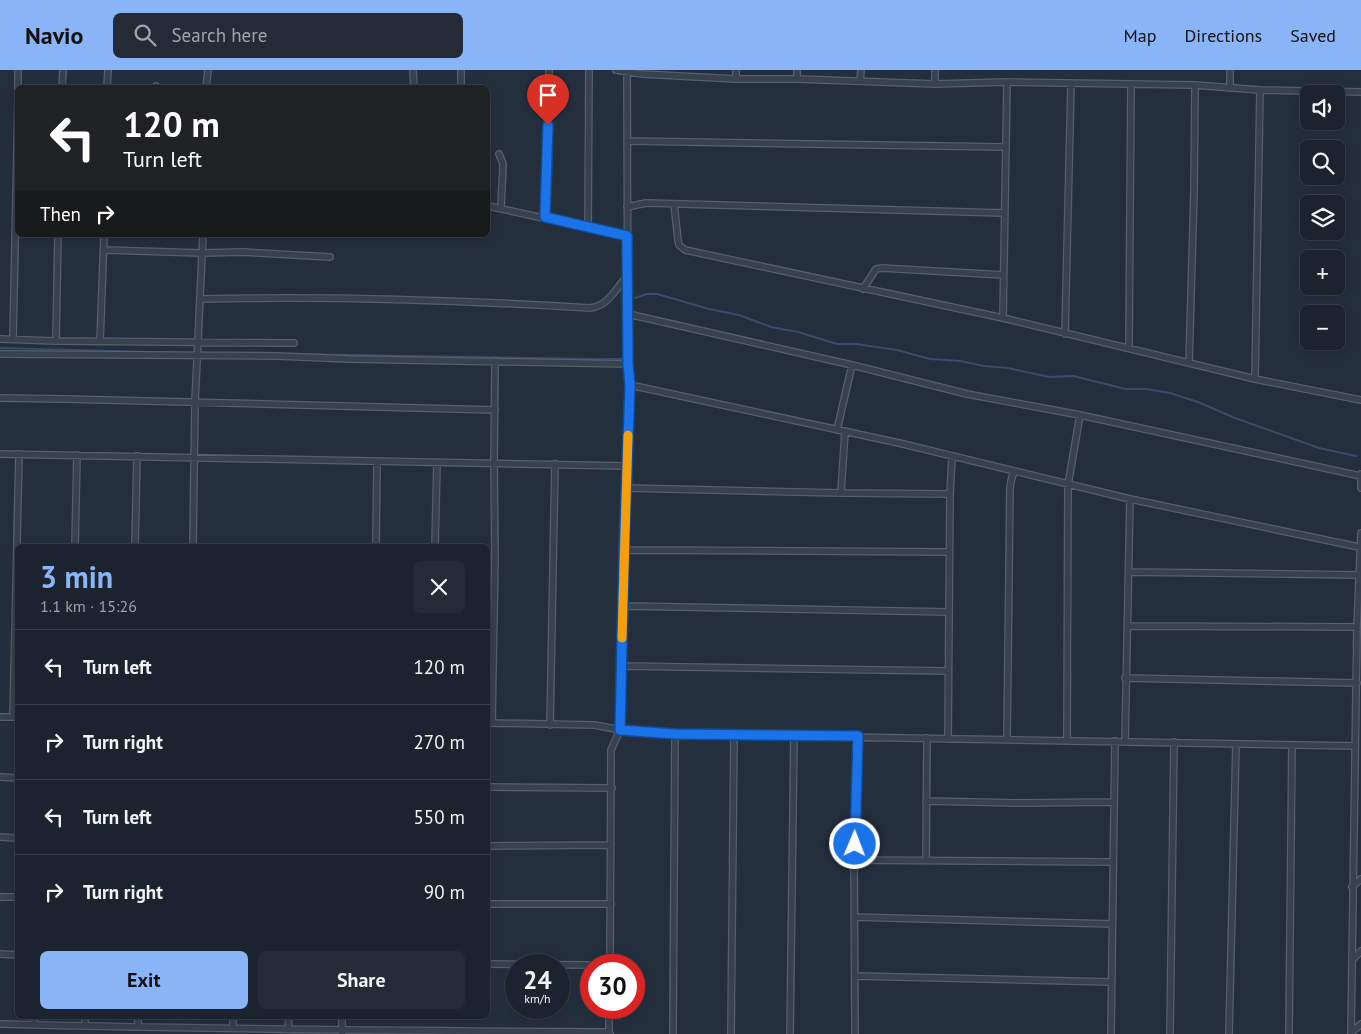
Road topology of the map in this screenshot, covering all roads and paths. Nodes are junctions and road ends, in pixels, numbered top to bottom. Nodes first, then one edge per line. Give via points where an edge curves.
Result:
1 (18, 70) edge
2 (63, 70) edge
3 (108, 70) edge
4 (208, 70) edge
5 (413, 70) edge
6 (462, 70) edge
7 (549, 70) edge
8 (589, 70) edge
9 (616, 70) edge
10 (736, 70) edge
11 (797, 70) edge
12 (861, 70) edge
13 (935, 70) edge
14 (1230, 70) edge
15 (628, 72) edge
16 (736, 79) junction
17 (797, 79) junction
18 (860, 81) junction
19 (1007, 82) junction
20 (1071, 83) junction
21 (935, 84) junction
22 (1131, 84) junction
23 (18, 85) edge
24 (62, 85) edge
25 (107, 85) edge
26 (206, 85) edge
27 (414, 85) edge
28 (461, 85) edge
29 (1195, 85) junction
30 (1230, 88) junction
31 (1260, 90) junction
32 (1361, 92) edge
33 (627, 140) junction
34 (1005, 147) junction
35 (499, 154) dead end
36 (674, 204) junction
37 (490, 206) edge
38 (627, 207) junction
39 (501, 208) junction
40 (1004, 213) junction
41 (545, 217) junction
42 (588, 227) junction
43 (627, 236) junction
44 (15, 237) edge
45 (58, 237) edge
46 (104, 237) edge
47 (203, 237) edge
48 (104, 250) junction
49 (202, 253) junction
50 (330, 256) dead end
51 (628, 275) junction
52 (1003, 275) junction
53 (863, 289) junction
54 (201, 299) junction
55 (628, 314) junction
56 (1003, 318) junction
57 (1065, 334) junction
58 (0, 338) edge
59 (13, 339) junction
60 (56, 341) junction
61 (100, 342) junction
62 (199, 342) junction
63 (294, 343) dead end
64 (1129, 348) junction
65 (0, 354) edge
66 (198, 355) junction
67 (495, 361) junction
68 (1189, 362) junction
69 (628, 364) junction
70 (852, 366) junction
71 (1255, 379) junction
72 (630, 385) junction
73 (0, 398) edge
74 (1361, 400) edge
75 (196, 402) junction
76 (494, 410) junction
77 (1080, 415) junction
78 (837, 430) junction
79 (846, 431) junction
80 (0, 454) edge
81 (19, 454) junction
82 (77, 455) junction
83 (136, 456) junction
84 (952, 457) junction
85 (195, 458) junction
86 (377, 462) junction
87 (436, 463) junction
88 (494, 463) junction
89 (555, 464) junction
90 (626, 466) junction
91 (1014, 471) junction
92 (1361, 475) edge
93 (1068, 485) junction
94 (626, 488) junction
95 (1361, 488) edge
96 (841, 493) junction
97 (950, 494) junction
98 (1130, 499) junction
99 (1361, 533) edge
100 (18, 544) edge
101 (75, 544) edge
102 (135, 544) edge
103 (193, 544) edge
104 (376, 544) edge
105 (435, 544) edge
106 (1359, 547) junction
107 (624, 550) junction
108 (949, 552) junction
109 (1129, 572) junction
110 (1359, 575) junction
111 (623, 606) junction
112 (1360, 607) edge
113 (949, 612) junction
114 (1128, 626) junction
115 (1357, 628) junction
116 (621, 666) junction
117 (948, 671) junction
118 (1125, 678) junction
119 (1357, 683) junction
120 (1359, 710) edge
121 (0, 717) edge
122 (15, 717) edge
123 (490, 723) edge
124 (550, 724) junction
125 (620, 730) junction
126 (675, 734) junction
127 (734, 735) junction
128 (794, 736) junction
129 (858, 736) junction
130 (927, 738) junction
131 (948, 738) junction
132 (1007, 740) junction
133 (1067, 741) junction
134 (1115, 741) junction
135 (1124, 741) junction
136 (1174, 742) junction
137 (1236, 744) junction
138 (1292, 744) junction
139 (1355, 746) junction
140 (0, 777) edge
141 (15, 778) edge
142 (490, 786) edge
143 (612, 788) junction
144 (926, 801) junction
145 (1114, 802) junction
146 (0, 838) edge
147 (15, 838) edge
148 (490, 846) edge
149 (612, 846) junction
150 (854, 860) junction
151 (926, 860) junction
152 (1113, 862) junction
153 (1361, 879) edge
154 (1352, 886) junction
155 (0, 897) edge
156 (15, 898) edge
157 (490, 904) edge
158 (611, 904) junction
159 (854, 916) junction
160 (1112, 924) junction
161 (1361, 951) edge
162 (0, 954) edge
163 (610, 954) edge
164 (15, 955) edge
165 (1352, 959) junction
166 (490, 964) edge
167 (580, 965) edge
168 (855, 976) junction
169 (1112, 982) junction
170 (34, 1019) edge
171 (85, 1019) edge
172 (138, 1019) edge
173 (233, 1019) edge
174 (289, 1019) edge
175 (342, 1019) edge
176 (609, 1019) edge
177 (0, 1024) edge
178 (1361, 1024) edge
179 (34, 1025) junction
180 (85, 1026) junction
181 (138, 1027) junction
182 (233, 1028) junction
183 (288, 1030) junction
184 (160, 1031) edge
185 (256, 1032) edge
186 (342, 1032) edge
187 (610, 1033) edge
188 (673, 1034) edge
189 (731, 1034) edge
190 (790, 1034) edge
191 (855, 1034) edge
192 (1111, 1034) edge
193 (1170, 1034) edge
194 (1229, 1034) edge
195 (1289, 1034) edge
196 (1351, 1034) edge

1 - 23 street
2 - 24 street
3 - 25 street
4 - 26 street
5 - 27 street
6 - 28 street
7 - 41 street
8 - 42 street
9 - 15 street
10 - 16 street
11 - 17 street
12 - 18 street
13 - 21 street
14 - 30 street
15 - 16 street
15 - 33 street
16 - 17 street
17 - 18 street
18 - 21 street
19 - 20 street
19 - 21 street
19 - 34 street
20 - 22 street
20 - 57 street
22 - 29 street
22 - 64 street
29 - 30 street
29 - 68 street
30 - 31 street
31 - 32 street
31 - 71 street
33 - 34 street
33 - 38 street
34 - 40 street
35 - 39 street via 503,164
36 - 38 street via 646,203
36 - 40 street
36 - 53 street via 678,240 685,250
37 - 39 street
38 - 43 street
39 - 41 street
40 - 52 street
41 - 42 street
42 - 43 street
43 - 51 street
44 - 59 street
45 - 60 street
46 - 48 street
47 - 49 street
48 - 49 street
48 - 61 street
49 - 50 street
49 - 54 street
51 - 54 street via 604,304 590,308 315,297
51 - 55 street
52 - 53 street via 882,268 876,269
52 - 56 street
53 - 56 street
54 - 62 street
55 - 69 street
55 - 70 street
56 - 57 street
57 - 64 street
58 - 59 street
59 - 60 street
60 - 61 street
61 - 62 street
62 - 63 street
62 - 66 street
64 - 68 street
65 - 66 street
66 - 67 street
66 - 75 street
67 - 69 street
67 - 76 street
68 - 71 street
69 - 72 street
70 - 77 street via 968,394
70 - 78 street
71 - 74 street
72 - 78 street
72 - 90 street
73 - 75 street
75 - 76 street
75 - 85 street
76 - 88 street
77 - 92 street
77 - 93 street
78 - 79 street
79 - 84 street
79 - 96 street
80 - 81 street
81 - 82 street
81 - 100 street
82 - 83 street
82 - 101 street
83 - 85 street
83 - 102 street
84 - 91 street
84 - 97 street
85 - 86 street
85 - 103 street
86 - 87 street
86 - 104 street
87 - 88 street
87 - 105 street
88 - 89 street
88 - 123 street via 496,558
89 - 90 street
89 - 124 street
90 - 94 street
91 - 93 street
91 - 132 street via 1010,481
92 - 95 street
93 - 98 street
93 - 133 street
94 - 96 street
94 - 107 street
96 - 97 street
97 - 108 street
98 - 106 street
98 - 109 street
99 - 106 street
106 - 110 street
107 - 108 street
107 - 111 street
108 - 113 street
109 - 110 street
109 - 114 street
110 - 112 street
111 - 113 street
111 - 116 street
112 - 115 street
113 - 117 street
114 - 115 street
114 - 118 street
115 - 119 street
116 - 117 street
116 - 125 street
117 - 131 street
118 - 119 street
118 - 135 street
119 - 120 street
120 - 139 street
121 - 122 street
123 - 124 street
124 - 125 street via 595,725
125 - 126 street
125 - 143 street via 611,750
126 - 127 street
126 - 188 street
127 - 128 street
127 - 189 street
128 - 129 street
128 - 190 street
129 - 130 street
129 - 150 street
130 - 131 street
130 - 144 street
131 - 132 street
132 - 133 street
133 - 134 street
134 - 135 street
134 - 145 street
135 - 136 street
136 - 137 street
136 - 193 street
137 - 138 street
137 - 194 street
138 - 139 street
138 - 195 street
139 - 154 street
140 - 141 street
142 - 143 street
143 - 149 street
144 - 145 street
144 - 151 street
145 - 152 street
146 - 147 street
148 - 149 street
149 - 158 street
150 - 151 street
150 - 159 street
151 - 152 street
152 - 160 street
153 - 154 street
154 - 165 street
155 - 156 street
157 - 158 street
158 - 163 street
159 - 160 street
159 - 168 street
160 - 169 street
161 - 165 street
162 - 164 street
165 - 196 street
166 - 167 street
168 - 169 street
168 - 191 street
169 - 192 street
170 - 179 street
171 - 180 street
172 - 181 street
173 - 182 street
174 - 183 street
175 - 186 street
176 - 187 street
177 - 179 street
178 - 196 street
179 - 180 street
180 - 181 street
181 - 184 street
182 - 184 street
182 - 185 street
183 - 185 street
183 - 186 street
186 - 187 street

